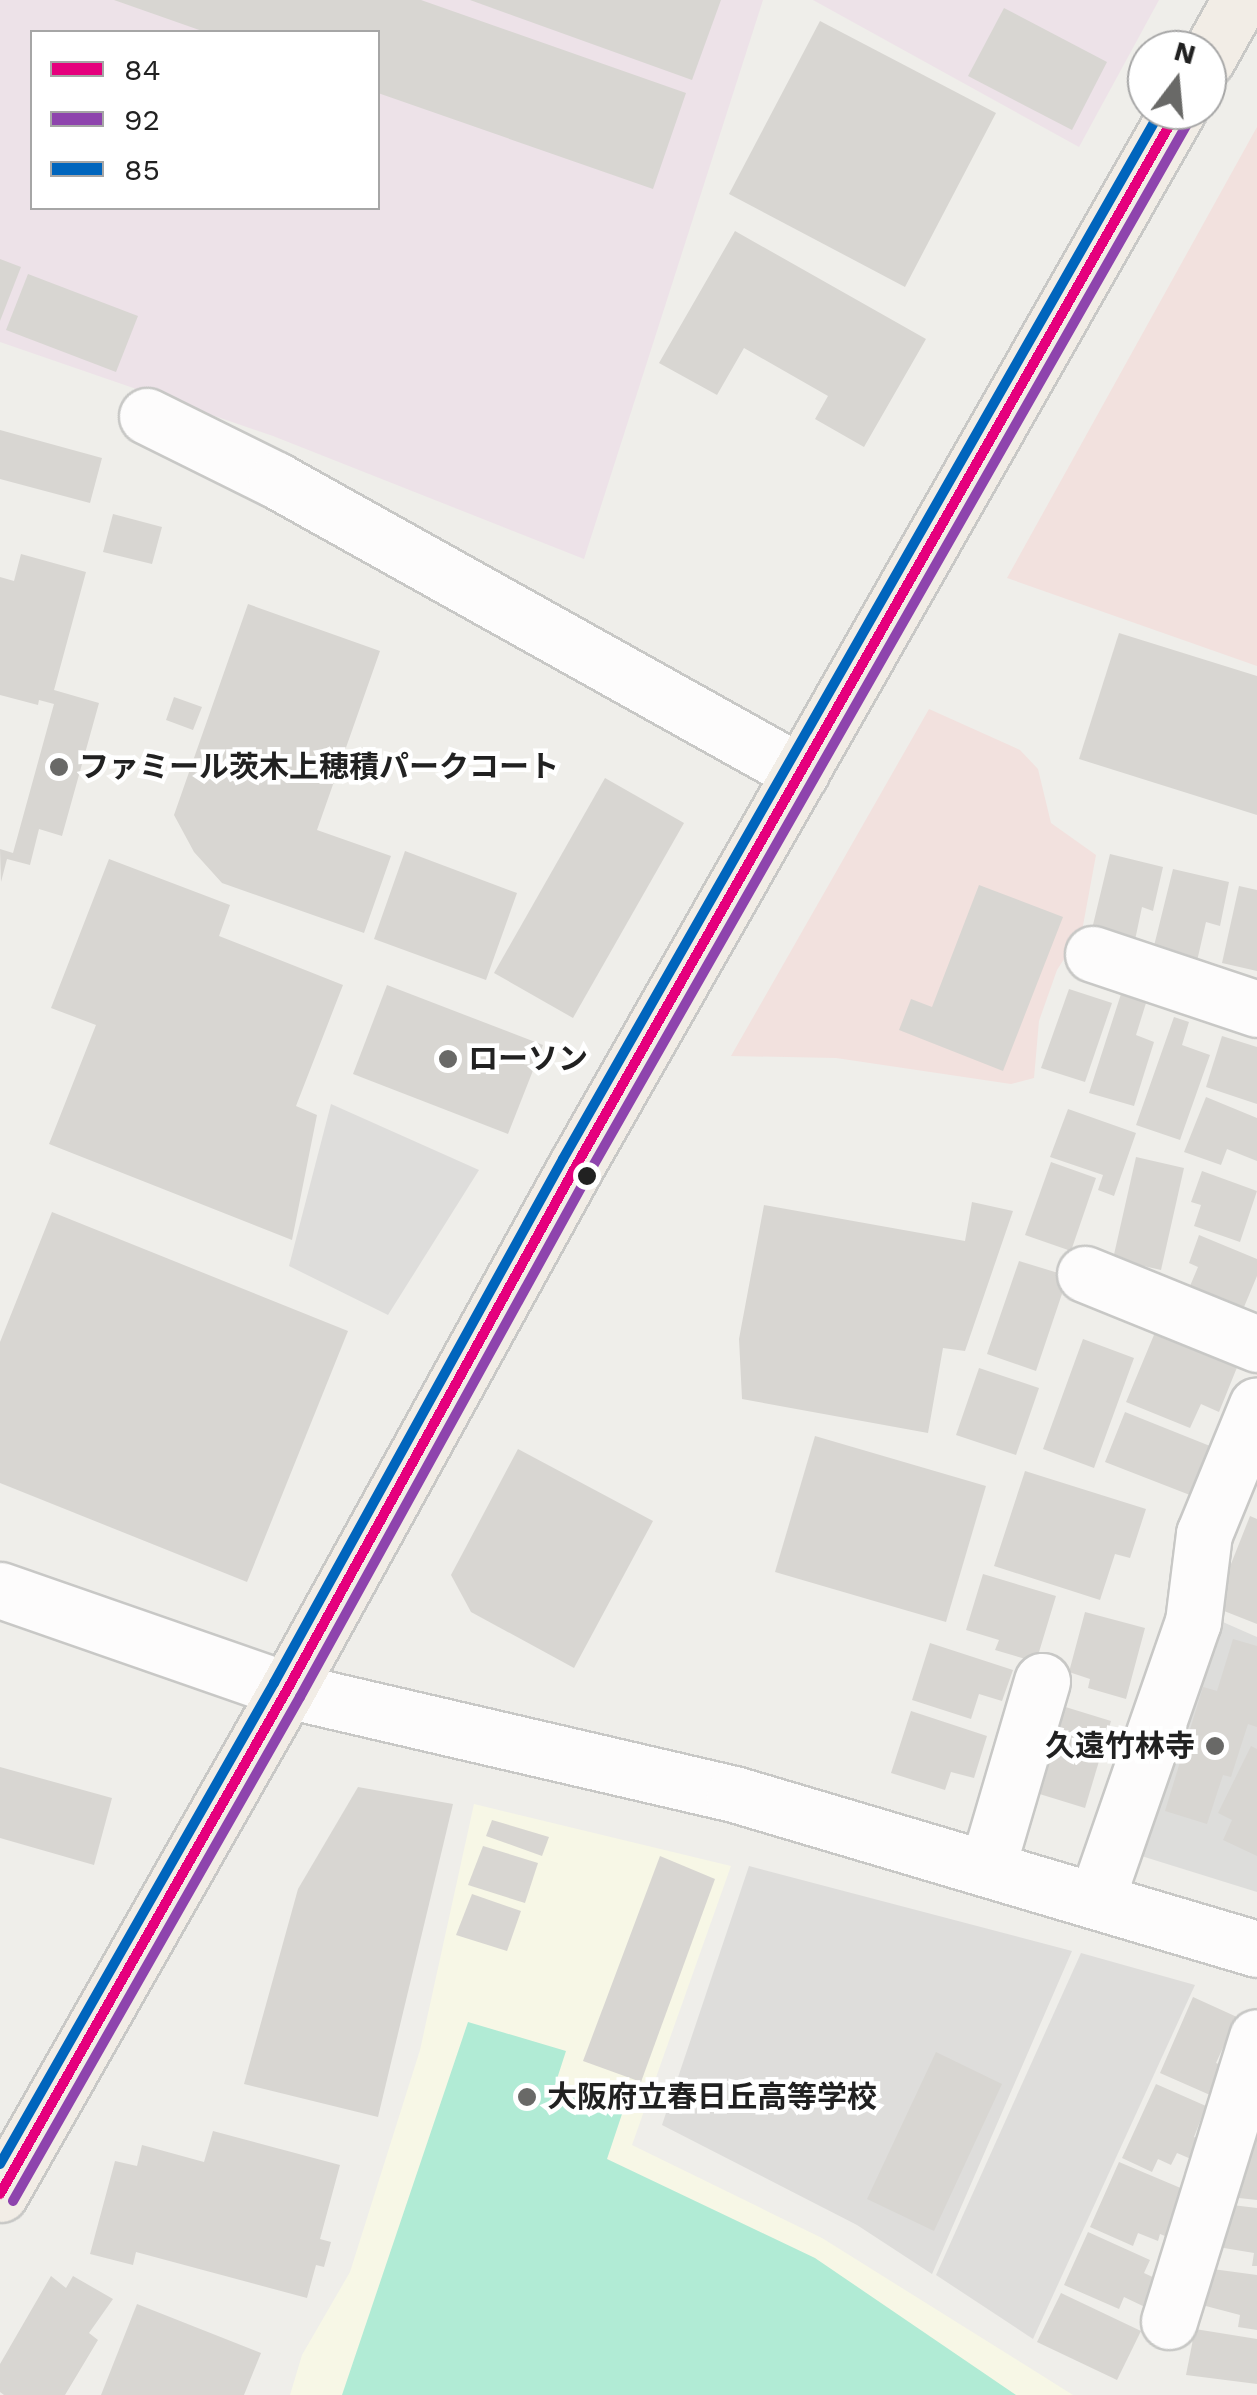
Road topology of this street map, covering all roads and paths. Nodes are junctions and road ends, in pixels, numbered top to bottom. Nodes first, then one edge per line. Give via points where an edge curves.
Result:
1 (1240, 0) edge
2 (1223, 30) edge
3 (1167, 130) edge
4 (147, 416) dead end
5 (801, 773) junction
6 (1093, 954) dead end
7 (1257, 1009) edge
8 (1085, 1274) dead end
9 (1257, 1344) edge
10 (1257, 1405) edge
11 (1247, 1464) edge
12 (0, 1590) edge
13 (1042, 1681) dead end
14 (287, 1690) junction
15 (986, 1868) junction
16 (1096, 1900) junction
17 (1257, 1949) edge
18 (1257, 2038) edge
19 (0, 2194) edge
20 (1168, 2320) dead end

1 - 2 main road
3 - 5 main road
4 - 5 street via 276,480
5 - 14 main road
6 - 7 street
8 - 9 street
10 - 11 street
11 - 16 street via 1204,1534 1193,1622
12 - 14 street
13 - 15 street
14 - 15 street via 734,1794
14 - 19 main road
15 - 16 street
16 - 17 street
18 - 20 street

